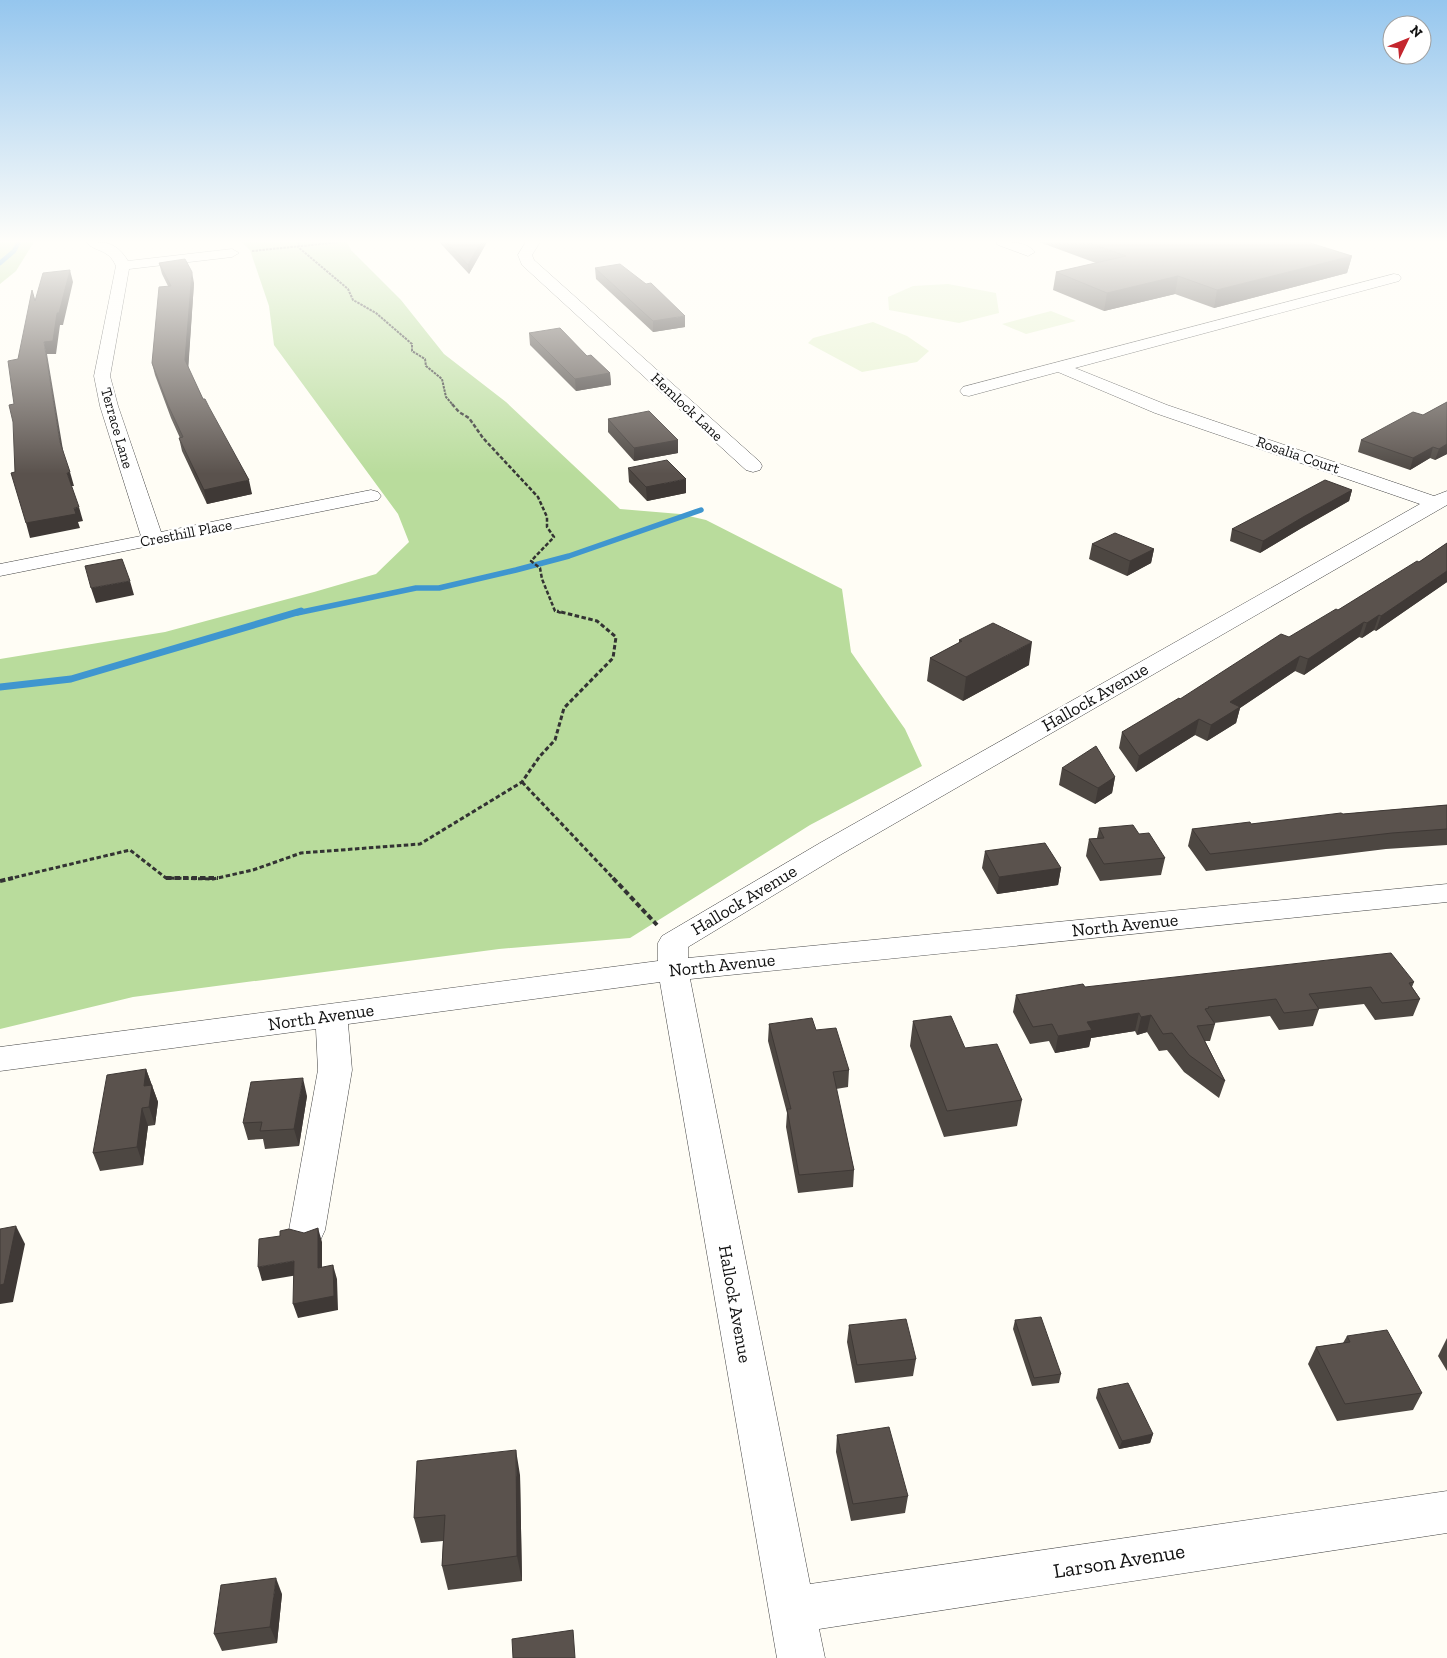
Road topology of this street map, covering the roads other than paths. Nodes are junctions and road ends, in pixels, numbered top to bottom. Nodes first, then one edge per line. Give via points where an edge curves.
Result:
1 (113, 319) edge
2 (591, 319) edge
3 (1238, 319) edge
4 (1059, 367) junction
5 (969, 392) dead end
6 (753, 466) dead end
7 (372, 496) dead end
8 (1441, 500) edge
9 (153, 540) junction
10 (0, 570) edge
11 (1447, 893) edge
12 (673, 956) junction
13 (331, 1015) junction
14 (0, 1060) edge
15 (307, 1230) edge
16 (1447, 1512) edge
17 (792, 1610) junction
18 (801, 1658) edge

1 - 9 street, Terrace Lane via 102,376
2 - 6 street, Hemlock Lane
3 - 4 street
4 - 5 street
4 - 8 street, Rosalia Court via 1161,408
7 - 9 street, Cresthill Place
8 - 12 street, Hallock Avenue via 838,844
9 - 10 street, Cresthill Place
11 - 12 street, North Avenue
12 - 13 street, North Avenue
12 - 17 street, Hallock Avenue
13 - 14 street, North Avenue
13 - 15 street via 335,1070
16 - 17 street, Larson Avenue
17 - 18 street, Hallock Avenue

